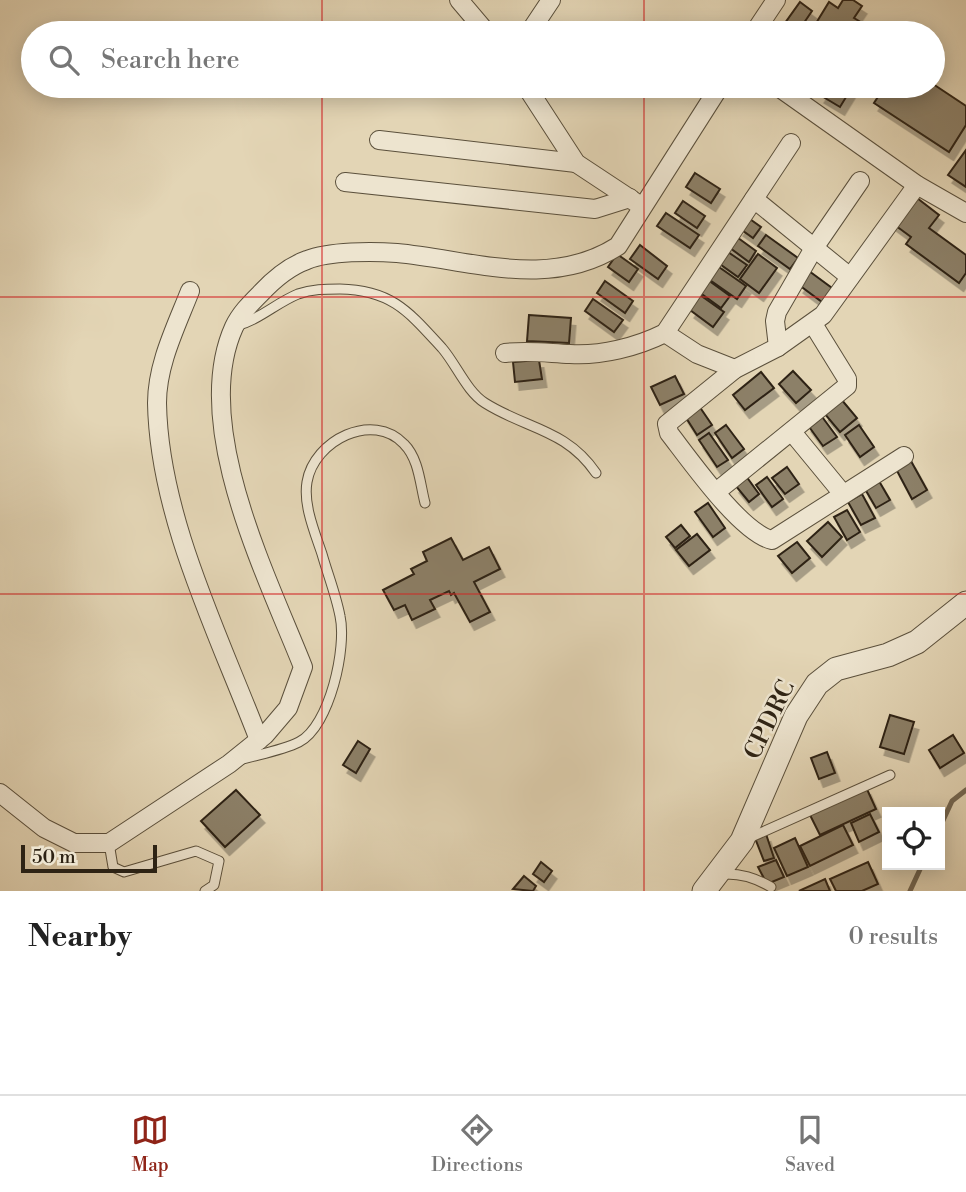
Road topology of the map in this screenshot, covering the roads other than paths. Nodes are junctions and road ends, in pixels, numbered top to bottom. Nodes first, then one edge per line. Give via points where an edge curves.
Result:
1 (459, 0) edge
2 (551, 0) edge
3 (776, 0) edge
4 (477, 21) edge
5 (538, 21) edge
6 (762, 21) edge
7 (535, 98) edge
8 (711, 98) edge
9 (794, 98) edge
10 (379, 139) dead end
11 (791, 143) dead end
12 (576, 163) junction
13 (860, 181) dead end
14 (345, 182) dead end
15 (917, 185) junction
16 (754, 199) junction
17 (637, 203) junction
18 (966, 213) edge
19 (814, 248) junction
20 (850, 277) junction
21 (190, 291) dead end
22 (813, 324) junction
23 (234, 327) junction
24 (665, 333) junction
25 (778, 347) junction
26 (505, 353) dead end
27 (735, 369) junction
28 (793, 432) junction
29 (904, 456) dead end
30 (596, 473) dead end
31 (716, 492) junction
32 (843, 494) junction
33 (425, 503) dead end
34 (966, 603) edge
35 (259, 740) junction
36 (229, 764) junction
37 (890, 775) dead end
38 (0, 793) edge
39 (743, 841) junction
40 (109, 843) junction
41 (720, 874) junction
42 (771, 887) dead end
43 (205, 891) edge
44 (705, 891) edge

1 - 4 street
2 - 5 street
3 - 6 street
7 - 12 street
8 - 17 street
9 - 15 street
10 - 12 street
11 - 16 street
12 - 17 street
13 - 19 street
14 - 17 street via 595,209
15 - 18 street
15 - 20 street
16 - 19 street
16 - 24 street
17 - 23 street via 618,246 600,258 571,267 502,269 366,252 307,260 272,281
19 - 20 street
19 - 25 street via 777,312
20 - 22 street
21 - 35 street via 163,360 157,402 163,458 180,532
22 - 25 street
22 - 28 street via 847,386
23 - 30 lane via 297,295 321,289 370,289 405,309 482,402 556,435 582,453
23 - 35 street via 221,376 221,421 250,531 303,667 288,708
24 - 26 street via 639,346 573,355 529,350
24 - 27 street via 697,354
25 - 27 street
27 - 31 street via 667,424 668,433
28 - 31 street
28 - 32 street
29 - 32 street
31 - 32 street via 756,534 772,540
33 - 36 lane via 414,457 389,431 367,428 329,444 313,464 307,483 310,514 341,618 335,687 329,705 302,741
34 - 39 street, CPDRC via 917,642 836,669 817,684 796,716
35 - 36 street
36 - 40 street
37 - 39 lane
38 - 40 street via 44,828 74,843
39 - 41 street, CPDRC
40 - 43 lane via 113,867 124,872 196,851 219,861 214,885
41 - 42 lane via 736,873
41 - 44 street, CPDRC

